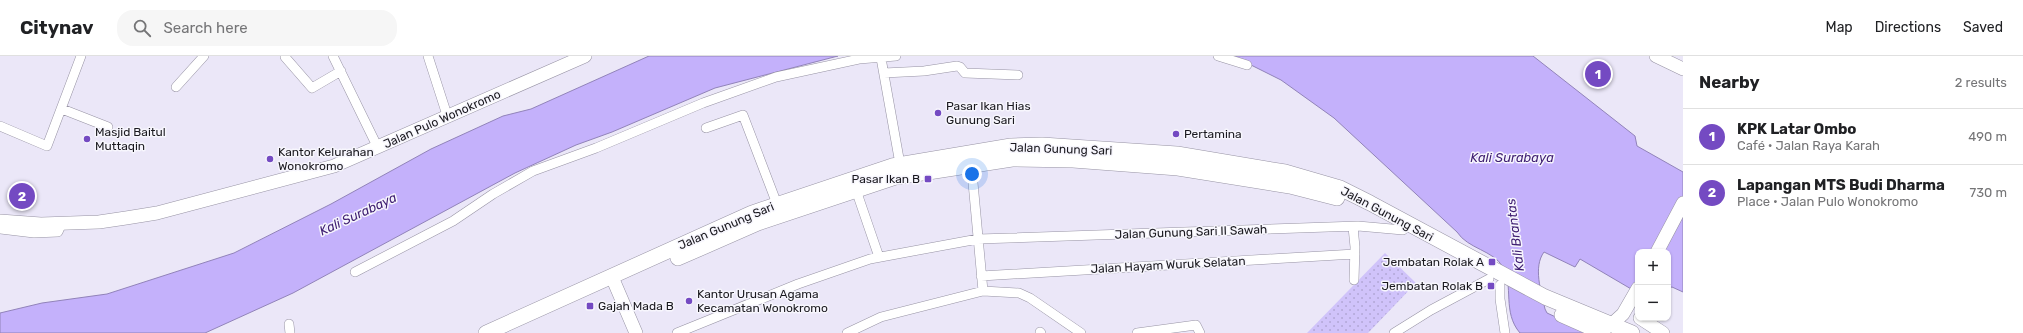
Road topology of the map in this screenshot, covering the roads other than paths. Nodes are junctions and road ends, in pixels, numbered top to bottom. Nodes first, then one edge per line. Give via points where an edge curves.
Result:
1 (81, 56) edge
2 (204, 56) edge
3 (333, 56) edge
4 (428, 56) edge
5 (585, 56) edge
6 (896, 56) edge
7 (1218, 56) edge
8 (1656, 56) edge
9 (284, 57) dead end
10 (881, 58) junction
11 (1247, 65) dead end
12 (1683, 69) edge
13 (341, 71) junction
14 (884, 73) junction
15 (1018, 75) dead end
16 (176, 86) dead end
17 (62, 109) junction
18 (447, 115) junction
19 (0, 126) edge
20 (108, 127) dead end
21 (706, 128) dead end
22 (378, 148) junction
23 (971, 158) junction
24 (900, 164) junction
25 (1291, 180) junction
26 (856, 190) junction
27 (1683, 203) edge
28 (777, 204) junction
29 (0, 221) edge
30 (62, 224) junction
31 (1353, 227) junction
32 (0, 229) edge
33 (1403, 230) junction
34 (978, 239) junction
35 (1659, 249) edge
36 (1355, 254) junction
37 (879, 257) junction
38 (355, 272) dead end
39 (981, 276) junction
40 (1354, 280) dead end
41 (614, 281) junction
42 (1500, 282) junction
43 (983, 291) junction
44 (1634, 296) edge
45 (1645, 321) edge
46 (1608, 329) edge
47 (486, 333) edge
48 (510, 333) edge
49 (636, 333) edge
50 (678, 333) edge
51 (847, 333) edge
52 (1081, 333) edge
53 (1137, 333) edge
54 (1200, 333) edge
55 (1394, 333) edge
56 (1505, 333) edge
57 (1632, 333) edge
58 (1664, 333) edge

1 - 17 street
2 - 16 street
3 - 13 street
4 - 18 street
5 - 18 main road, Jalan Pulo Wonokromo
6 - 10 street
7 - 11 street
8 - 12 main road
9 - 13 street via 313,88
10 - 14 street
10 - 38 street via 859,59 776,77 703,103 533,172 453,220
13 - 22 street
14 - 15 street via 957,66 965,73
14 - 24 street
17 - 19 street via 46,147
17 - 20 street
18 - 22 main road, Jalan Pulo Wonokromo
21 - 28 street via 742,115
22 - 30 main road, Jalan Pulo Wonokromo via 334,166 157,212 99,222
23 - 24 main road, Jalan Gunung Sari
23 - 25 main road, Jalan Gunung Sari via 1011,146 1074,147 1177,154
23 - 26 main road, Jalan Gunung Sari
23 - 34 street
24 - 28 main road, Jalan Gunung Sari
25 - 33 main road, Jalan Gunung Sari
25 - 42 main road, Jalan Gunung Sari via 1340,188 1370,202
26 - 37 street
26 - 41 main road, Jalan Gunung Sari via 758,224
27 - 35 main road
28 - 41 main road, Jalan Gunung Sari via 752,213
29 - 30 main road, Jalan Pulo Wonokromo
30 - 32 street, Jalan Pulo Wonokromo via 58,232 34,233
31 - 33 street, Jalan Gunung Sari II Sawah
31 - 34 street, Jalan Gunung Sari II Sawah
31 - 36 street
33 - 42 main road, Jalan Gunung Sari
34 - 37 street, Jalan Gunung Sari II Sawah
34 - 39 street
36 - 39 street, Jalan Hayam Wuruk Selatan
36 - 40 street
37 - 50 street, Jalan Gunung Sari II Sawah via 798,284
39 - 43 street
41 - 47 main road, Jalan Gunung Sari
41 - 48 main road, Jalan Gunung Sari
41 - 49 main road
42 - 46 main road, Jalan Gunung Sari
42 - 55 street via 1431,310
42 - 56 street
43 - 51 street via 881,317
43 - 52 street via 1019,293
44 - 46 main road via 1623,314
45 - 58 main road
46 - 57 main road, Jalan Gunung Sari
53 - 54 street via 1196,325

